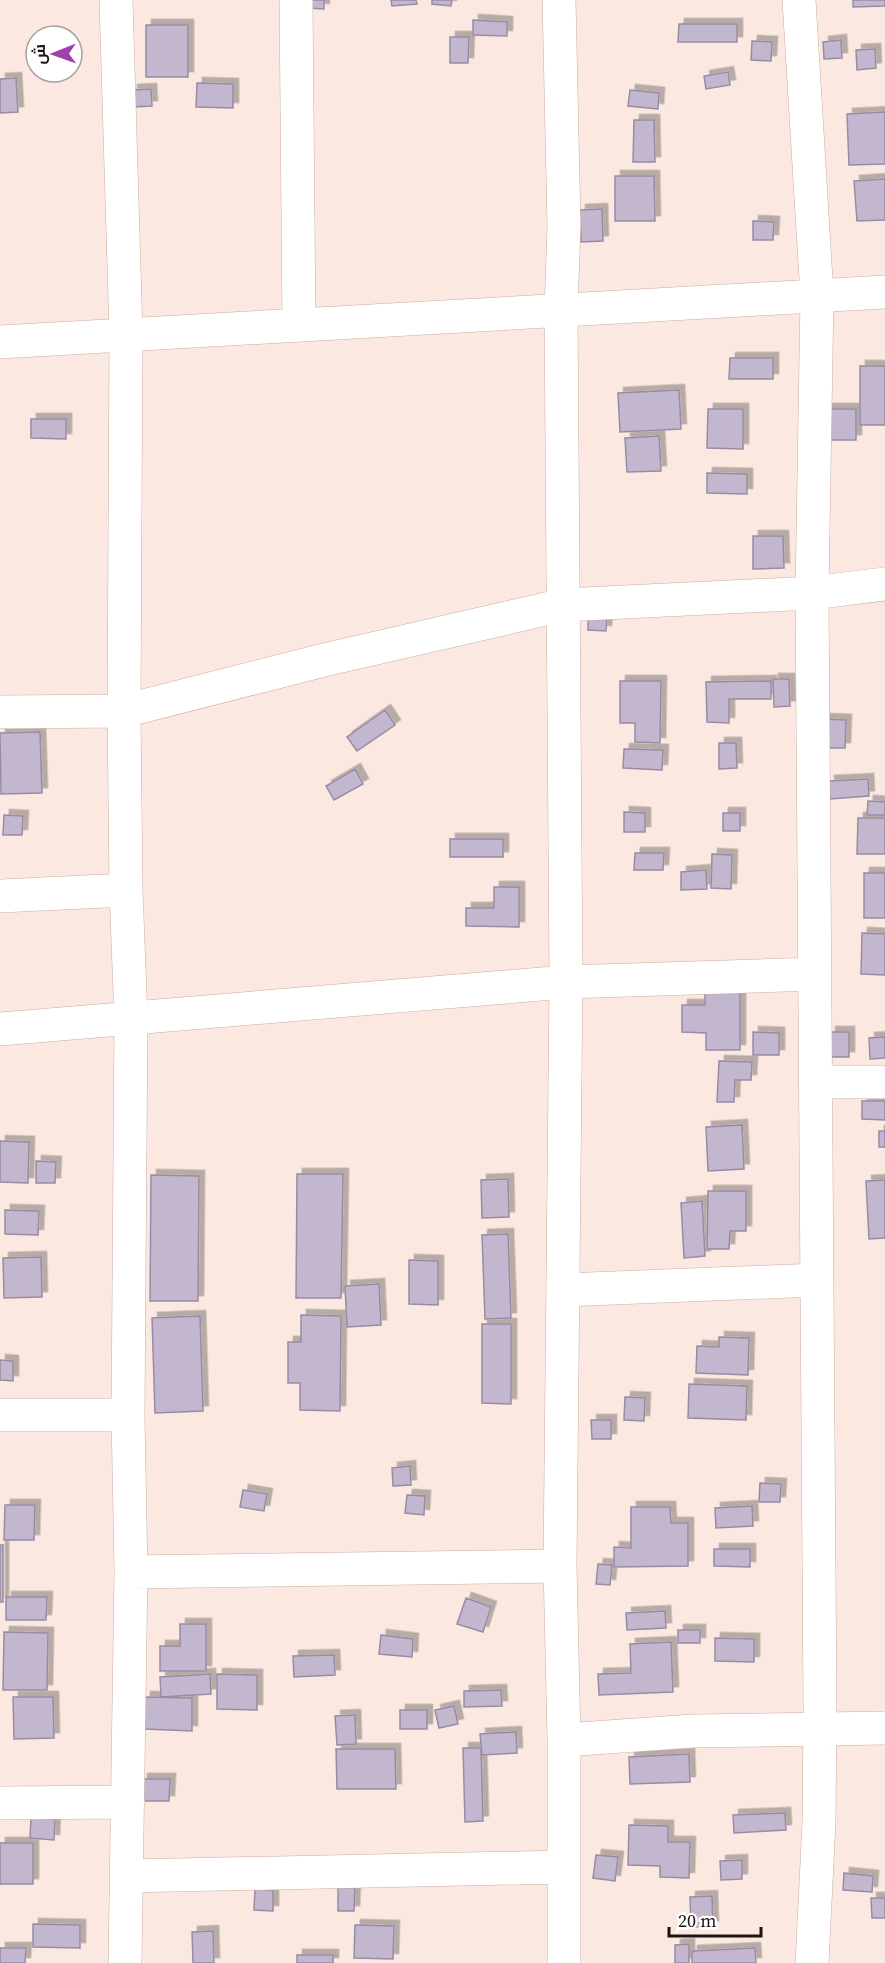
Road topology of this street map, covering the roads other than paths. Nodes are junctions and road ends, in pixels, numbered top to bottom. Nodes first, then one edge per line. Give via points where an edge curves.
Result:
1 (116, 0) edge
2 (296, 0) edge
3 (560, 0) edge
4 (799, 0) edge
5 (885, 292) edge
6 (817, 296) junction
7 (561, 311) junction
8 (299, 325) junction
9 (126, 334) junction
10 (0, 342) edge
11 (885, 584) edge
12 (812, 593) junction
13 (563, 605) junction
14 (0, 711) edge
15 (124, 711) junction
16 (126, 890) junction
17 (0, 896) edge
18 (815, 974) junction
19 (566, 982) junction
20 (131, 1019) junction
21 (0, 1029) edge
22 (816, 1082) junction
23 (885, 1082) edge
24 (817, 1280) junction
25 (562, 1290) junction
26 (0, 1415) edge
27 (128, 1415) junction
28 (560, 1566) junction
29 (131, 1572) junction
30 (820, 1728) junction
31 (885, 1728) edge
32 (564, 1740) junction
33 (128, 1802) junction
34 (0, 1803) edge
35 (564, 1867) junction
36 (127, 1876) junction
37 (125, 1963) edge
38 (564, 1963) edge
39 (812, 1963) edge

1 - 9 street
2 - 8 street
3 - 7 street via 564,226
4 - 6 street
5 - 6 street
6 - 7 street
6 - 12 street
7 - 8 street
7 - 13 street
8 - 9 street
9 - 10 street
9 - 15 street
11 - 12 street
12 - 13 street
12 - 18 street
13 - 15 street
13 - 19 street
14 - 15 street
15 - 16 street
16 - 17 street
16 - 20 street
18 - 19 street
18 - 22 street
19 - 20 street
19 - 25 street
20 - 21 street
20 - 27 street
22 - 23 street
22 - 24 street
24 - 25 street
24 - 30 street
25 - 28 street
26 - 27 street
27 - 29 street
28 - 29 street
28 - 32 street
29 - 33 street
30 - 31 street
30 - 32 street
30 - 39 street
32 - 35 street
33 - 34 street
33 - 36 street
35 - 36 street
35 - 38 street
36 - 37 street

